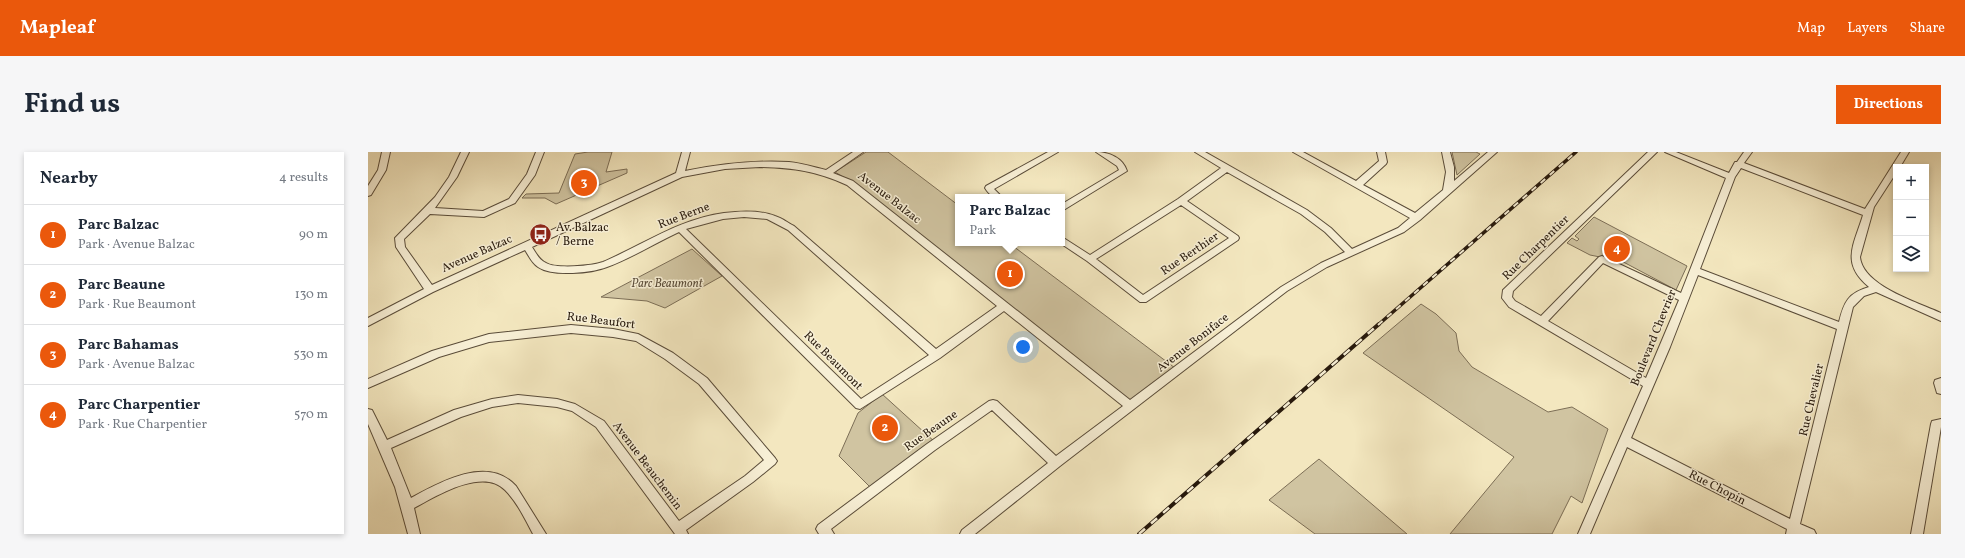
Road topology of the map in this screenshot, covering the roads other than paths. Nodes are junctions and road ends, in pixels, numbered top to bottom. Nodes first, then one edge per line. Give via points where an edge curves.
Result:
1 (386, 152) edge
2 (465, 152) edge
3 (540, 152) edge
4 (686, 152) edge
5 (859, 152) edge
6 (1054, 152) edge
7 (1100, 152) edge
8 (1199, 152) edge
9 (1296, 152) edge
10 (1381, 152) edge
11 (1446, 152) edge
12 (1653, 152) edge
13 (1668, 152) edge
14 (1748, 152) edge
15 (1904, 152) edge
16 (1490, 153) edge
17 (1738, 164) junction
18 (1227, 168) junction
19 (827, 173) junction
20 (680, 175) junction
21 (1731, 177) junction
22 (1357, 185) junction
23 (368, 192) edge
24 (1447, 192) junction
25 (994, 194) edge
26 (1181, 201) junction
27 (1065, 206) edge
28 (429, 211) junction
29 (1867, 213) junction
30 (1417, 218) junction
31 (680, 228) junction
32 (1065, 242) edge
33 (527, 246) junction
34 (1351, 254) junction
35 (1090, 259) junction
36 (1696, 271) junction
37 (1877, 288) junction
38 (430, 290) junction
39 (1684, 298) junction
40 (1005, 305) junction
41 (1941, 317) edge
42 (368, 322) edge
43 (1541, 322) junction
44 (1842, 327) junction
45 (936, 355) junction
46 (1941, 382) edge
47 (368, 384) edge
48 (1650, 384) junction
49 (1941, 390) edge
50 (1131, 407) junction
51 (368, 413) edge
52 (1941, 423) edge
53 (1624, 440) junction
54 (385, 446) junction
55 (1056, 463) junction
56 (408, 505) junction
57 (1793, 530) edge
58 (680, 531) edge
59 (414, 534) edge
60 (540, 534) edge
61 (828, 534) edge
62 (966, 534) edge
63 (1584, 534) edge
64 (1810, 534) edge
65 (1917, 534) edge

1 - 23 street via 382,170
2 - 28 street via 452,182
3 - 28 street via 531,175 512,201 484,214
4 - 20 street
5 - 19 street
6 - 25 street via 989,188
7 - 27 street via 1121,165 1124,171
8 - 18 street
9 - 22 street
10 - 22 street via 1383,162
11 - 24 street via 1451,179
12 - 43 street, Rue Charpentier via 1508,290 1507,298 1512,304
13 - 21 street
14 - 17 street, Boulevard Chevrier
15 - 29 street
16 - 24 street, Avenue Boniface
17 - 21 street, Boulevard Chevrier
17 - 29 street
18 - 26 street
18 - 34 street via 1304,212 1328,230
19 - 20 street, Avenue Balzac via 790,165 760,164 725,166
19 - 40 street, Avenue Balzac via 850,183
20 - 33 street, Avenue Balzac
21 - 36 street, Boulevard Chevrier
22 - 30 street
24 - 30 street, Avenue Boniface
26 - 35 street
26 - 35 street, Rue Berthier via 1235,238 1143,300
28 - 38 street via 399,238 401,247
29 - 37 street via 1855,261 1862,274
30 - 34 street, Avenue Boniface via 1401,230
31 - 33 street, Rue Berne via 604,265 591,268 543,266
31 - 45 street, Rue Berne via 720,215 767,216 790,228
31 - 45 street, Rue Beaumont via 860,405
32 - 35 street
33 - 38 street, Avenue Balzac
34 - 50 street, Avenue Boniface via 1324,265 1284,289
36 - 39 street, Boulevard Chevrier
36 - 44 street
37 - 41 street
37 - 44 street, Rue Chevalier via 1866,290 1853,298
38 - 42 street, Avenue Balzac
39 - 43 street via 1602,260
39 - 48 street, Boulevard Chevrier
40 - 45 street, Rue Beaumont
40 - 50 street, Avenue Balzac
43 - 48 street, Rue Charpentier
44 - 57 street, Rue Chevalier
46 - 49 street
47 - 58 street, Rue Beaufort via 436,354 489,338 571,329 638,338 669,356 703,381 772,461
48 - 53 street, Boulevard Chevrier
50 - 55 street, Avenue Boniface
51 - 54 street
52 - 65 street via 1936,424
53 - 57 street, Rue Chopin
53 - 63 street, Boulevard Chevrier
54 - 56 street
54 - 58 street, Avenue Beauchemin via 458,413 492,403 518,399 557,403 575,408 600,424
55 - 61 street, Rue Beaune via 993,404 822,529
55 - 62 street, Avenue Boniface
56 - 59 street
56 - 60 street via 472,476 491,476 508,484
57 - 64 street, Rue Chopin

